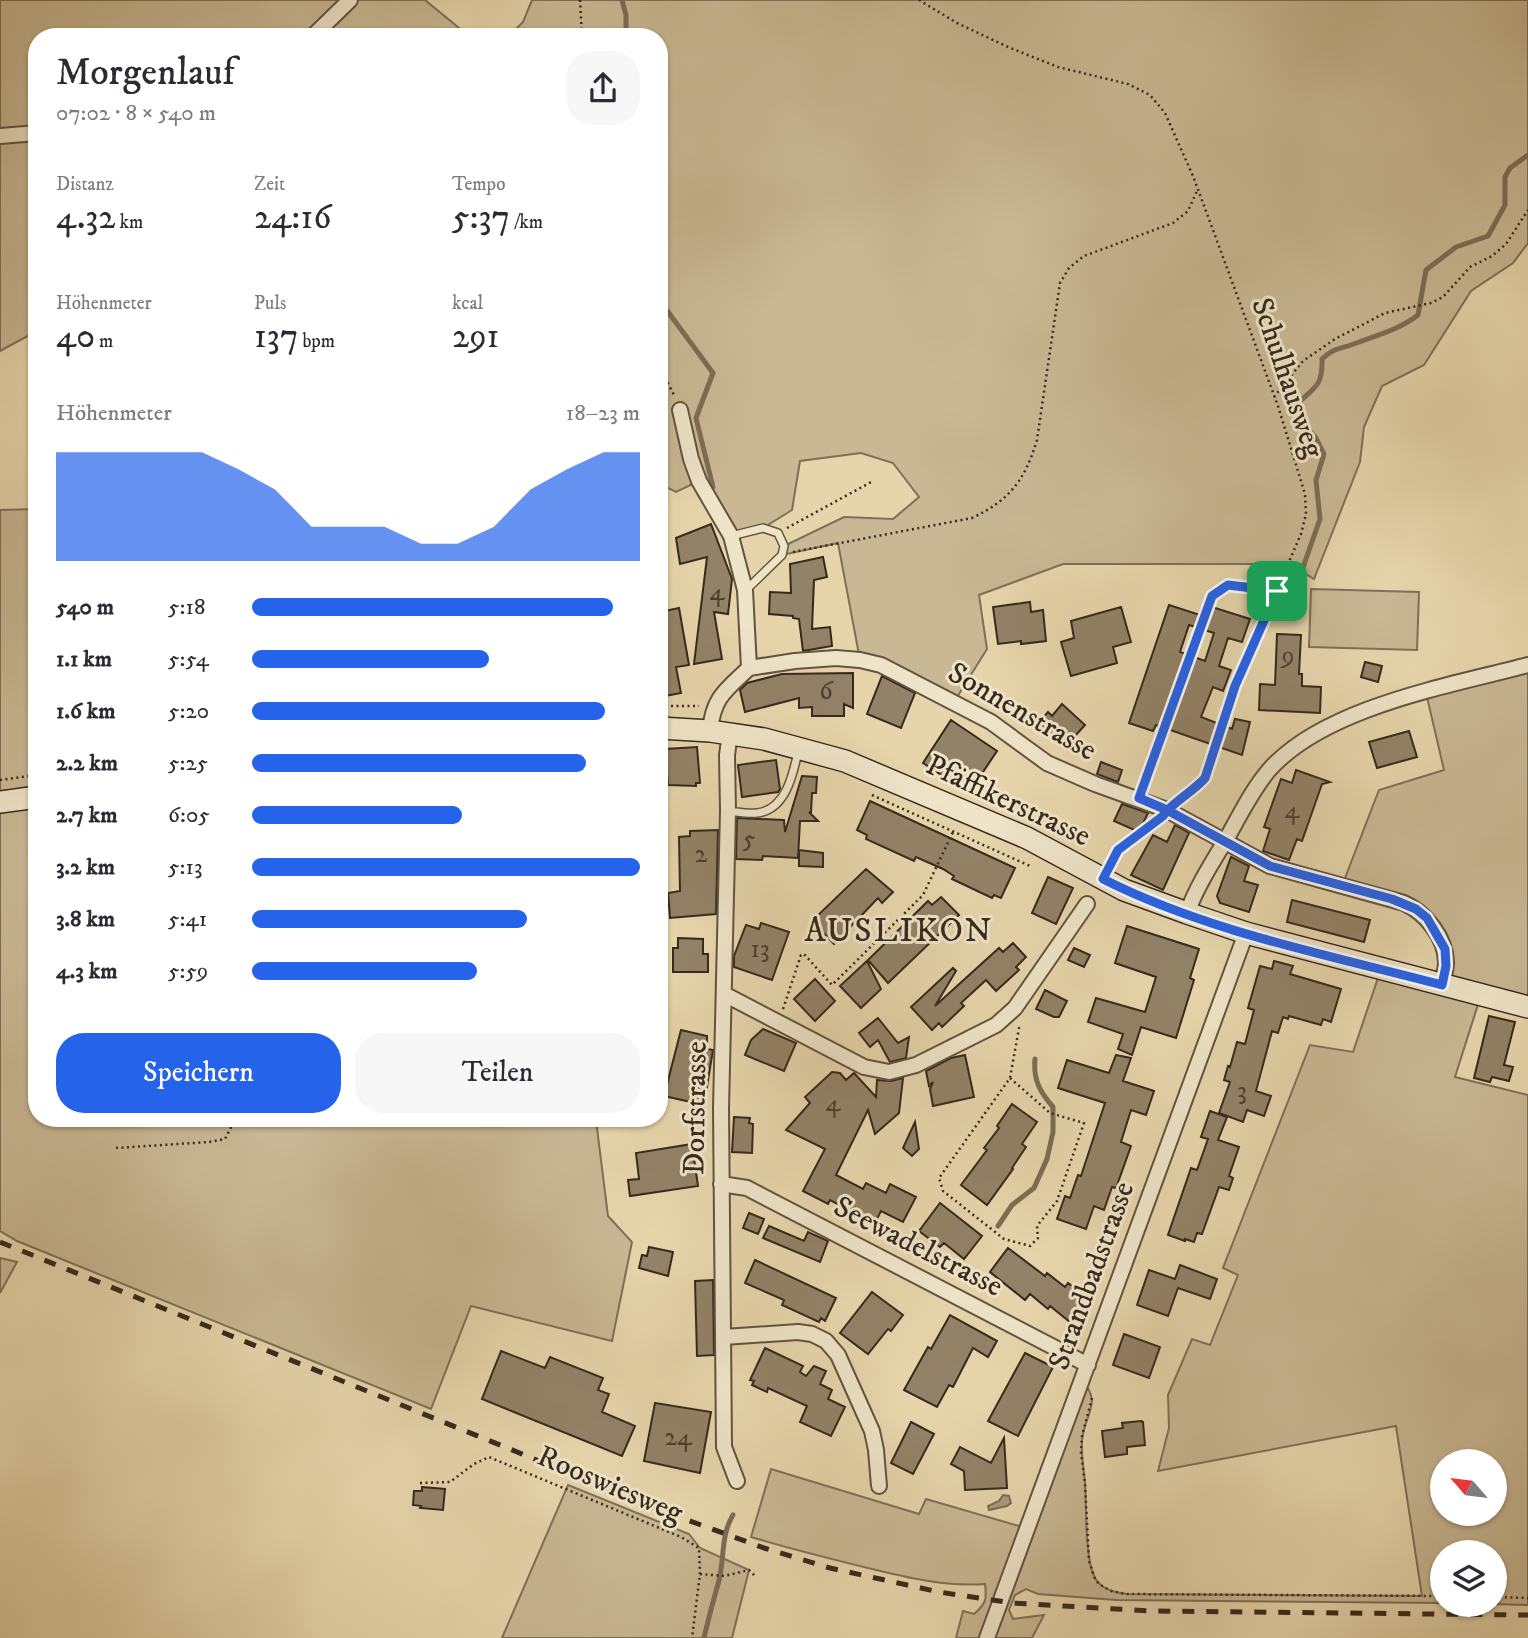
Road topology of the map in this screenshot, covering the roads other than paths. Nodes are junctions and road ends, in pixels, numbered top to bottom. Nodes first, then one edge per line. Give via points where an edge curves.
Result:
1 (350, 0) edge
2 (321, 28) edge
3 (28, 134) edge
4 (0, 136) edge
5 (680, 411) road end
6 (731, 537) junction
7 (745, 590) junction
8 (1528, 665) edge
9 (749, 668) junction
10 (717, 725) junction
11 (668, 727) edge
12 (799, 747) junction
13 (28, 798) edge
14 (0, 802) edge
15 (728, 811) junction
16 (1225, 841) junction
17 (1087, 904) dead end
18 (1186, 913) junction
19 (1246, 933) junction
20 (1442, 985) junction
21 (724, 994) junction
22 (1528, 1007) edge
23 (721, 1184) junction
24 (724, 1337) junction
25 (1088, 1365) junction
26 (737, 1481) dead end
27 (878, 1486) dead end
28 (987, 1638) edge

1 - 2 street
3 - 4 street
5 - 6 street via 699,481
6 - 7 street
6 - 7 lane via 763,528 778,533 784,546 782,555
7 - 9 street
8 - 16 street via 1369,709 1323,730 1271,769
9 - 10 street via 724,692
9 - 16 street, Sonnenstrasse via 836,658 881,665 991,722 1047,763 1167,810
10 - 11 main road, Pfäffikerstrasse
10 - 12 main road, Pfäffikerstrasse
10 - 15 street, Dorfstrasse via 727,755
12 - 15 lane via 792,779 772,807 759,813
12 - 18 main road, Pfäffikerstrasse via 845,761 999,825 1124,890
13 - 14 main road
15 - 21 street, Dorfstrasse
16 - 18 street
16 - 20 street, Sonnenstrasse via 1270,866 1416,909 1427,918 1445,949
17 - 21 street via 1006,1017 916,1065 889,1072 863,1067
18 - 19 main road, Pfäffikerstrasse
19 - 20 main road, Pfäffikerstrasse
19 - 25 street, Strandbadstrasse
20 - 22 main road, Pfäffikerstrasse
21 - 23 street, Dorfstrasse
23 - 24 street, Dorfstrasse
23 - 25 street, Seewadelstrasse via 747,1188
24 - 26 street, Dorfstrasse via 724,1447
24 - 27 street via 798,1332 826,1341 838,1356 872,1431
25 - 28 street, Strandbadstrasse

